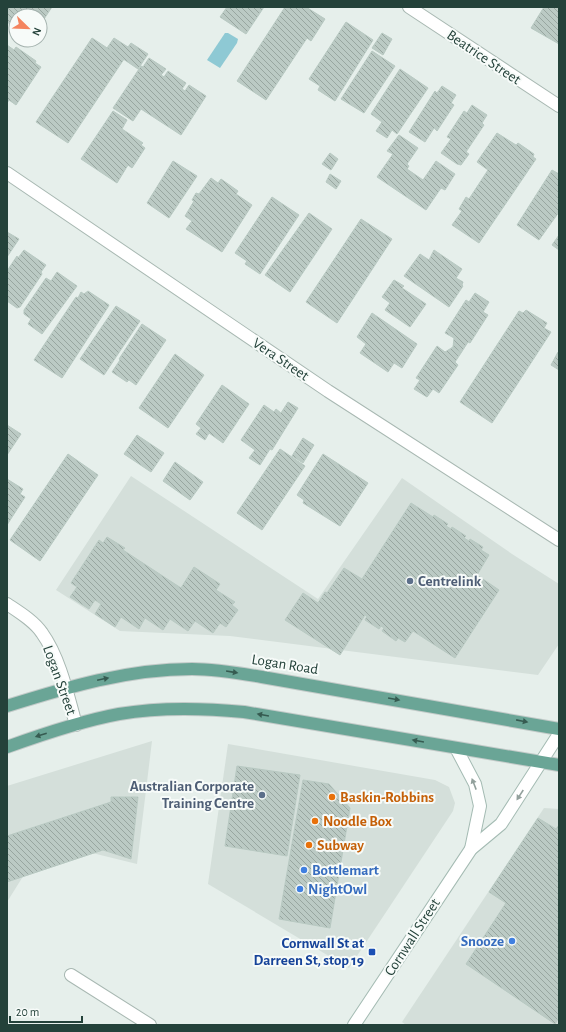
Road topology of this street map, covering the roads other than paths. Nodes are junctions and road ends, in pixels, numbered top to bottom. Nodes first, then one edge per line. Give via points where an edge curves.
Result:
1 (410, 7) edge
2 (559, 106) edge
3 (7, 173) edge
4 (559, 540) edge
5 (7, 604) edge
6 (65, 688) junction
7 (7, 706) edge
8 (76, 725) junction
9 (559, 728) edge
10 (559, 734) edge
11 (7, 747) edge
12 (456, 748) junction
13 (541, 762) junction
14 (559, 765) edge
15 (471, 849) junction
16 (71, 975) dead end
17 (150, 1025) edge
18 (354, 1025) edge

1 - 2 street, Beatrice Street
3 - 4 street, Vera Street via 328,391
5 - 6 street, Logan Street via 42,632
6 - 7 main road, Logan Road
6 - 8 street, Logan Street
6 -> 9 main road, Logan Road via 106,678 162,670 225,671
8 -> 11 main road
12 -> 8 main road via 218,709 119,714
10 - 13 street
12 - 13 main road
15 -> 12 street via 480,806 475,784
13 - 14 main road
13 -> 15 street via 501,824
15 - 18 street, Cornwall Street
16 - 17 street

